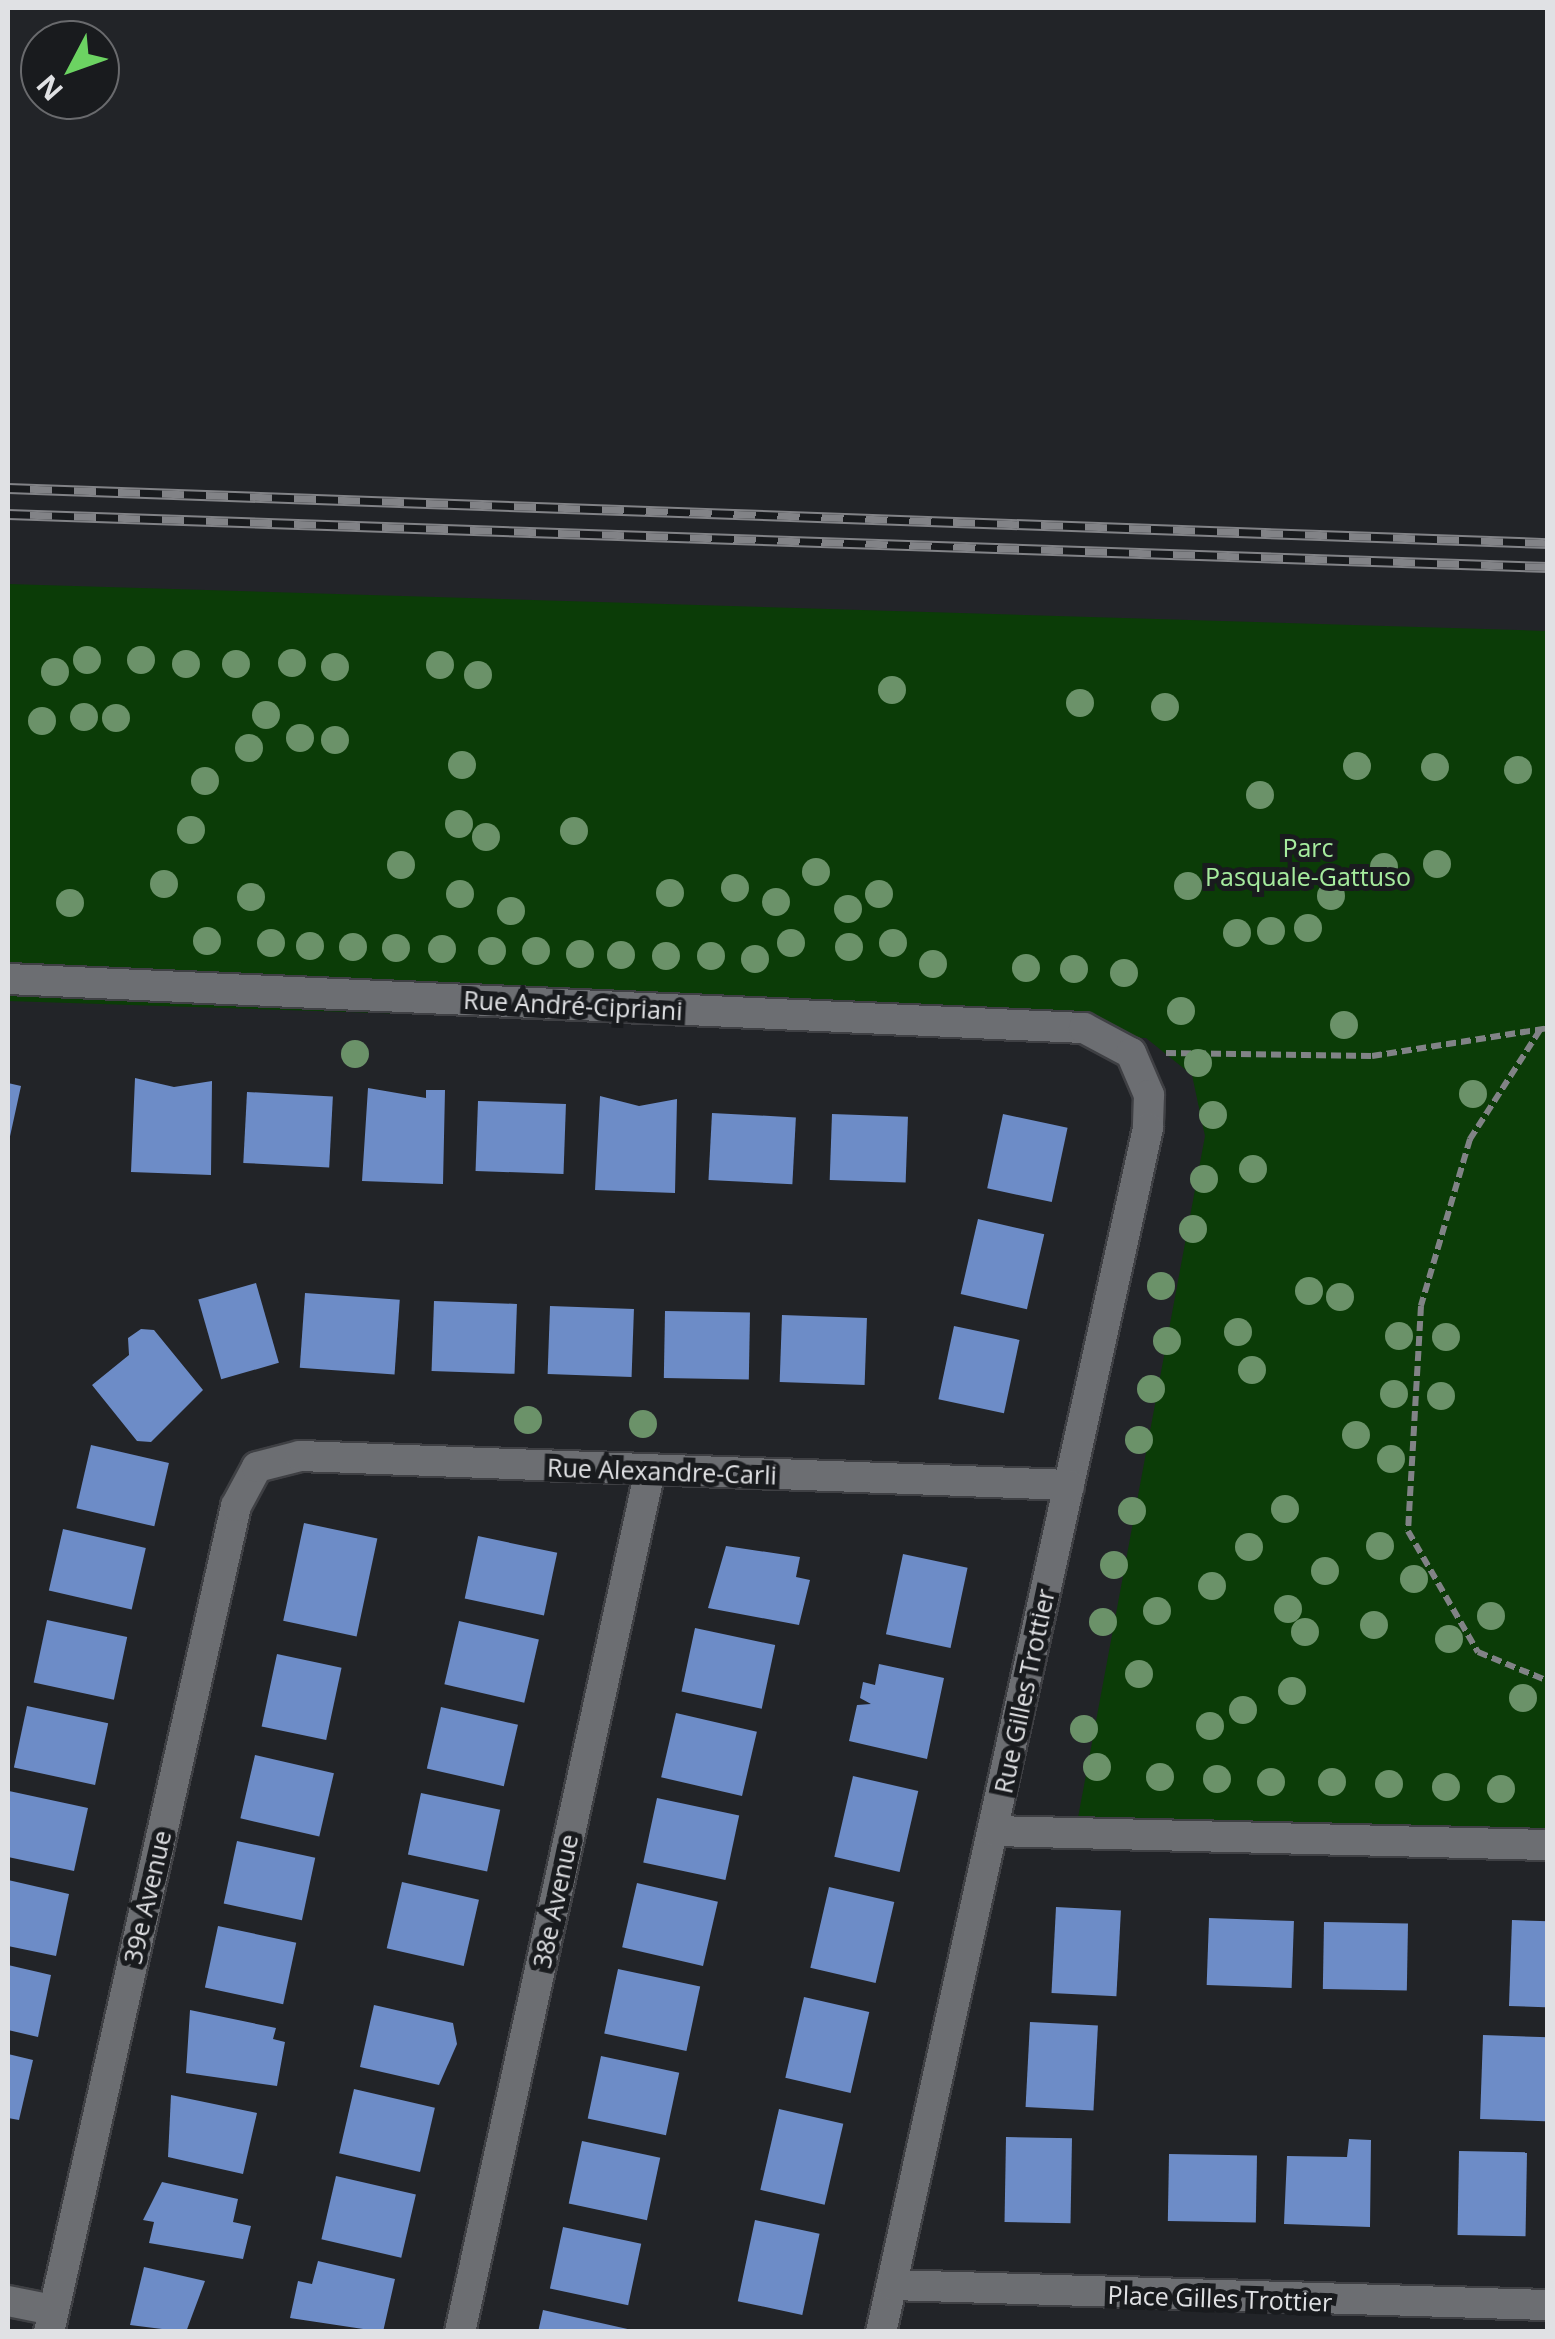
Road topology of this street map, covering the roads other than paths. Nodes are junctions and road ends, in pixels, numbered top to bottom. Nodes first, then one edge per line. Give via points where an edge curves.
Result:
1 (8, 980) edge
2 (1130, 1053) joint
3 (258, 1467) joint
4 (650, 1471) junction
5 (1069, 1485) junction
6 (994, 1831) junction
7 (1548, 1845) edge
8 (892, 2285) junction
9 (8, 2301) edge
10 (1548, 2305) edge
11 (51, 2321) edge
12 (460, 2332) edge
13 (882, 2332) edge

1 - 2 street, Rue André-Cipriani via 1084,1028
2 - 5 street, Rue Gilles Trottier via 1149,1094 1148,1128
3 - 4 street, Rue Alexandre-Carli via 300,1456
3 - 11 street, 39e Avenue via 236,1506
4 - 5 street, Rue Alexandre-Carli
4 - 12 street, 38e Avenue
5 - 6 street, Rue Gilles Trottier
6 - 7 street
6 - 8 street, Rue Gilles Trottier
8 - 10 street, Place Gilles Trottier
8 - 13 street, Rue Gilles Trottier
9 - 11 street

